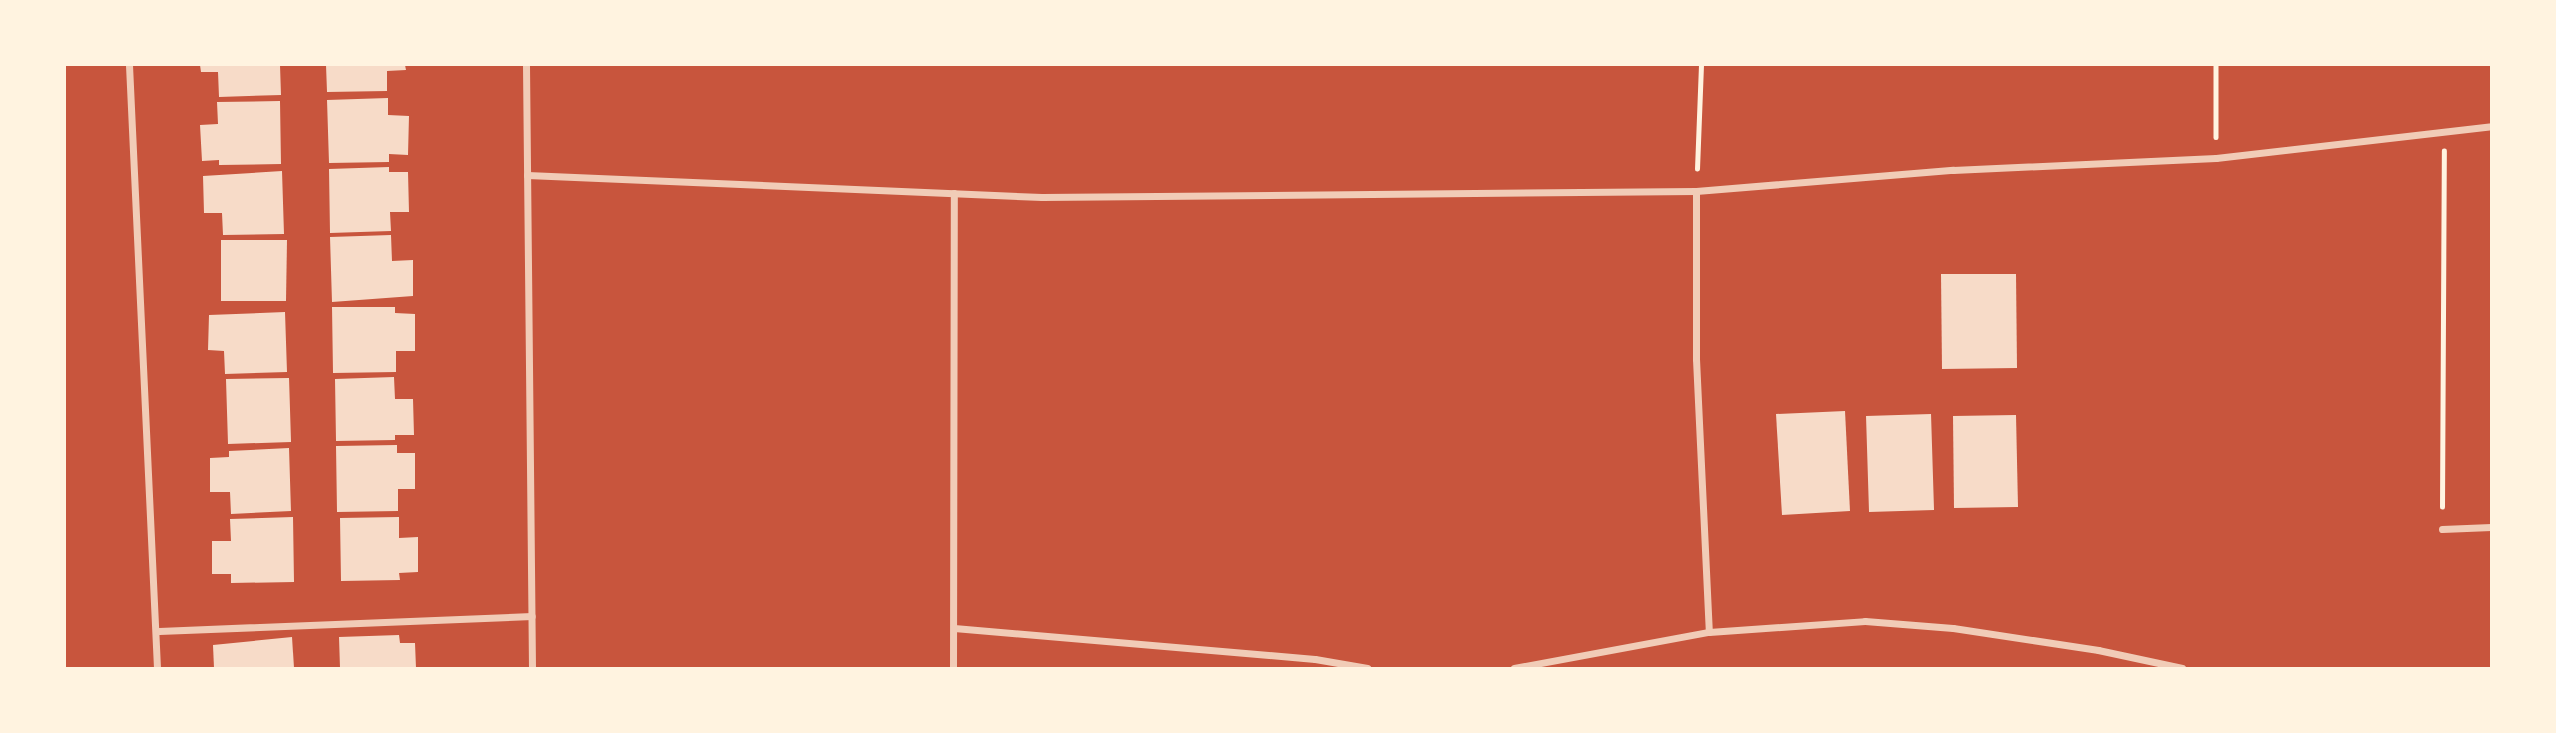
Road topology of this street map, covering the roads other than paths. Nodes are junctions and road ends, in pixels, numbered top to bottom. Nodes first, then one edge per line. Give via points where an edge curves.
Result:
1 (129, 65) edge
2 (526, 65) edge
3 (2491, 126) edge
4 (527, 175) junction
5 (1696, 191) junction
6 (954, 193) junction
7 (2491, 527) edge
8 (2442, 528) road end
9 (532, 616) junction
10 (954, 628) junction
11 (159, 631) junction
12 (1709, 632) junction
13 (1315, 659) junction
14 (157, 668) edge
15 (532, 668) edge
16 (953, 668) edge
17 (1315, 668) edge
18 (1367, 668) edge
19 (1514, 668) edge
20 (2182, 668) edge

1 - 11 street
2 - 4 street
3 - 5 street via 2216,158 1953,170
4 - 6 street
4 - 9 street
5 - 6 street via 1221,198
5 - 12 street via 1696,359
6 - 10 street
7 - 8 street
9 - 11 street
9 - 15 street
10 - 13 street
10 - 16 street
11 - 14 street
12 - 19 street
12 - 20 street via 1891,623 2098,650
13 - 17 street
13 - 18 street

